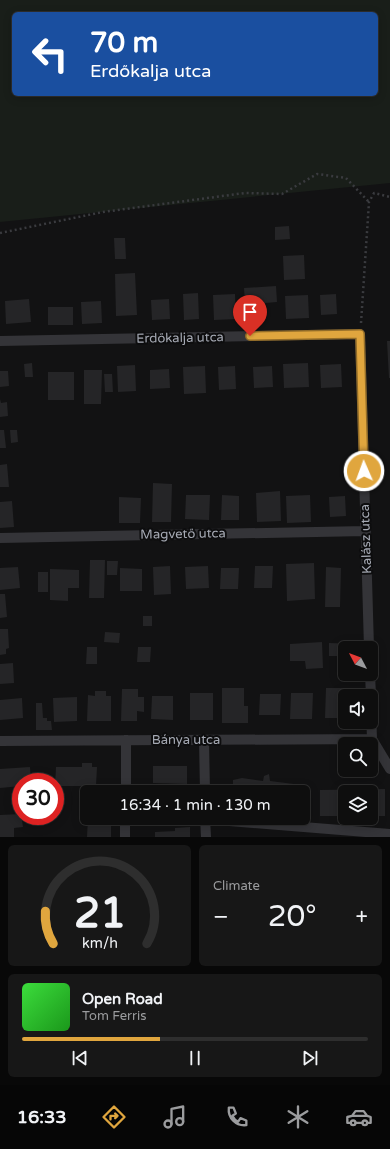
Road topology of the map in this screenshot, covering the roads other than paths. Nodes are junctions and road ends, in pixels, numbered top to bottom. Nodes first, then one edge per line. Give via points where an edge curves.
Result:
1 (360, 334) joint
2 (0, 342) edge
3 (366, 531) junction
4 (0, 538) edge
5 (369, 641) edge
6 (338, 739) edge
7 (126, 740) junction
8 (204, 740) junction
9 (0, 741) edge
10 (378, 749) edge
11 (390, 769) edge
12 (126, 785) edge
13 (205, 785) edge
14 (125, 825) edge
15 (205, 825) edge
16 (286, 825) edge
17 (390, 834) edge
18 (125, 837) edge
19 (206, 837) edge

1 - 2 street, Erdőkalja utca
1 - 3 street, Kalász utca
3 - 4 street, Magvető utca
3 - 5 street, Kalász utca
6 - 8 street, Bánya utca
7 - 8 street, Bánya utca
7 - 9 street, Bánya utca
7 - 12 street
8 - 13 street
10 - 11 street
14 - 18 street
15 - 19 street
16 - 17 street

